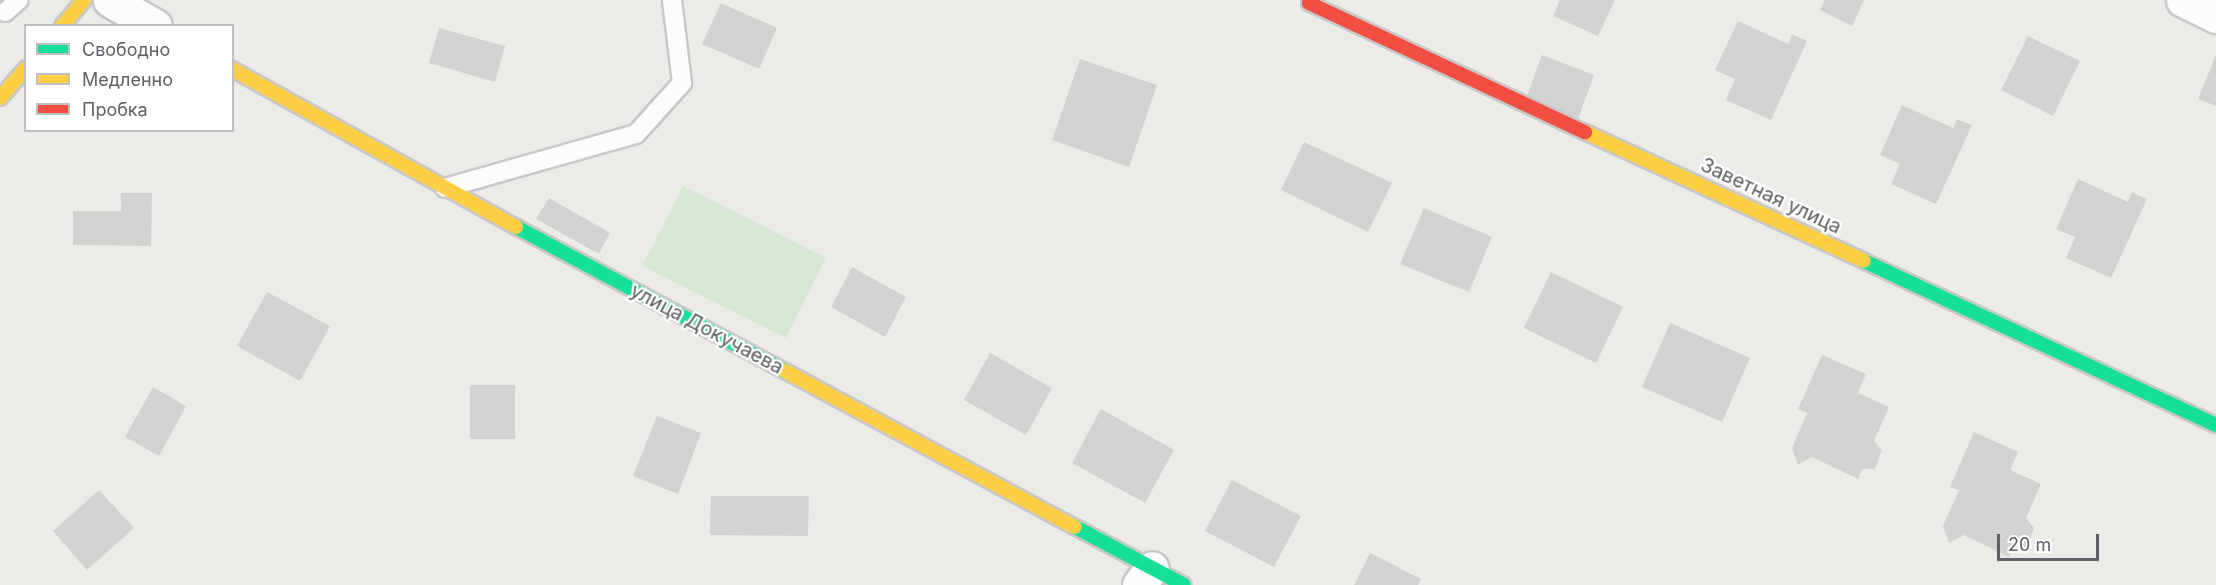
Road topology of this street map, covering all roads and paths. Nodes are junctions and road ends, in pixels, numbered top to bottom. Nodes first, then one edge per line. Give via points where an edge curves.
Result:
1 (84, 0) edge
2 (110, 0) edge
3 (672, 0) edge
4 (2182, 0) edge
5 (1310, 2) edge
6 (2216, 16) edge
7 (64, 24) edge
8 (152, 24) edge
9 (24, 70) edge
10 (234, 70) edge
11 (0, 98) edge
12 (444, 188) junction
13 (2216, 425) edge
14 (1146, 576) edge
15 (1184, 585) edge

1 - 7 street
2 - 8 street
3 - 12 lane via 682,83 636,134
4 - 6 street
5 - 13 street, Заветная улица
9 - 11 street
10 - 12 street, улица Докучаева
12 - 14 street, улица Докучаева
14 - 15 street, улица Докучаева

